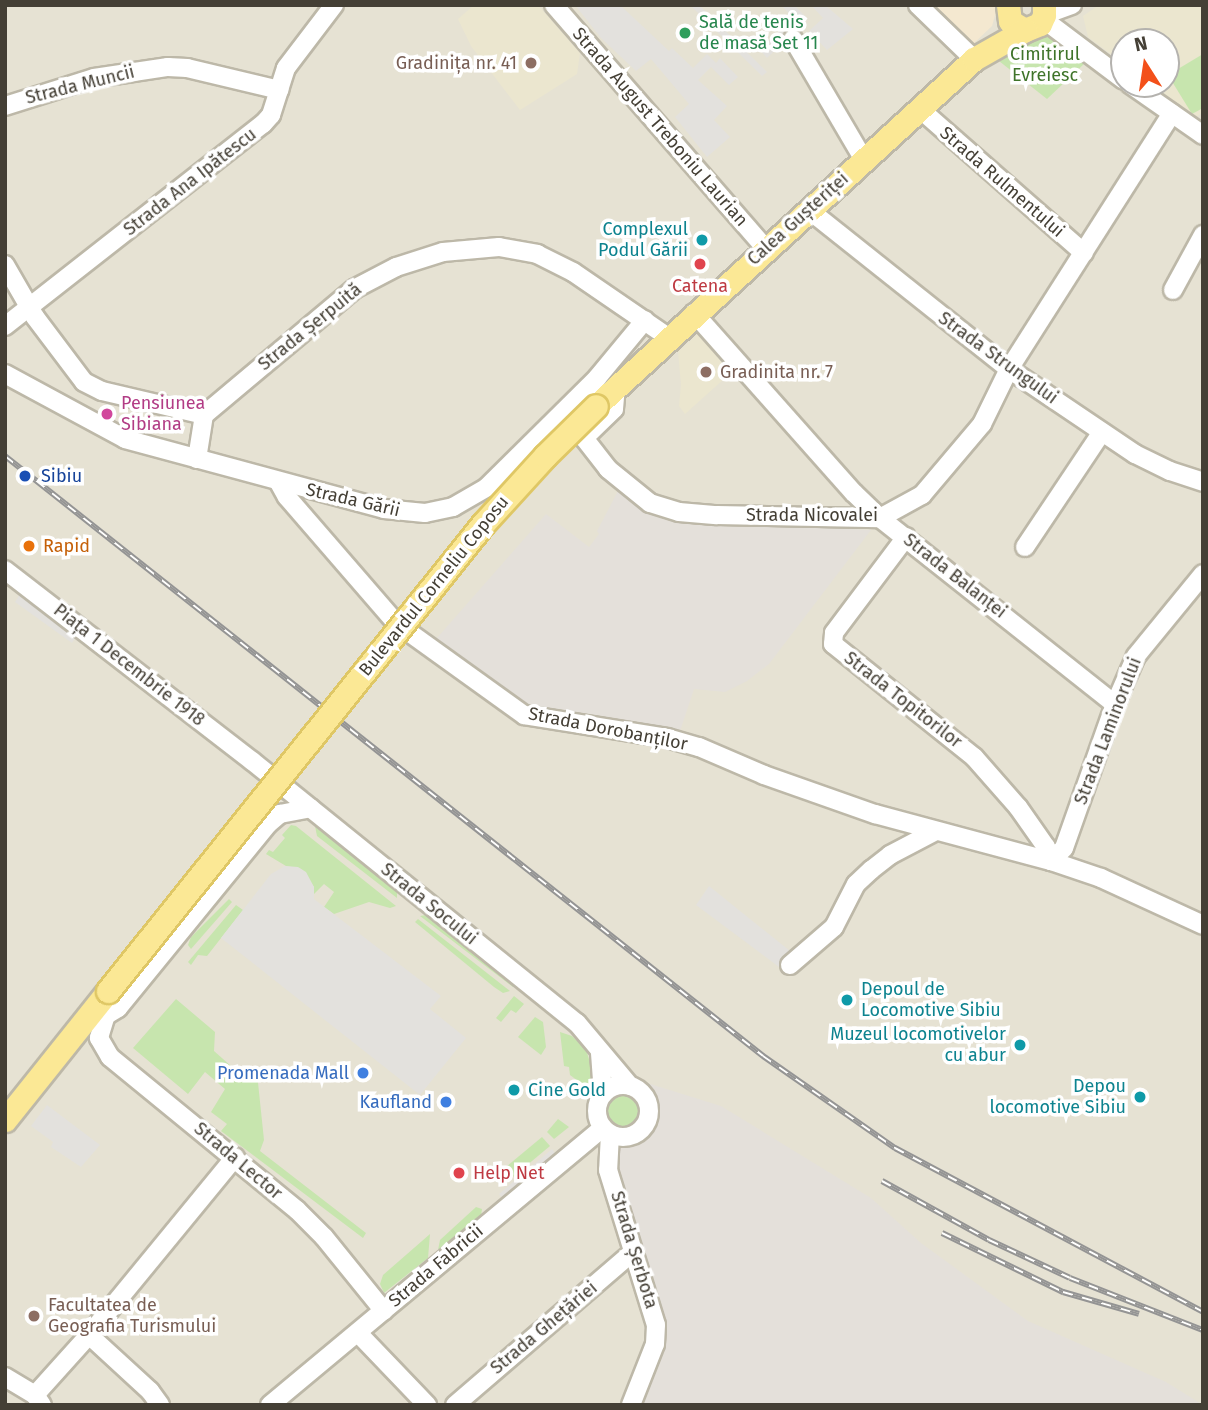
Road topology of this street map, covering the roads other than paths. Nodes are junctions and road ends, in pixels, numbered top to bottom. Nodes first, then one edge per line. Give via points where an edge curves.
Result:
1 (334, 5) edge
2 (554, 5) edge
3 (918, 5) edge
4 (1072, 5) edge
5 (1007, 10) edge
6 (1039, 17) edge
7 (793, 39) dead end
8 (978, 56) junction
9 (1110, 70) edge
10 (279, 90) junction
11 (1150, 98) edge
12 (5, 106) edge
13 (920, 109) junction
14 (1172, 113) junction
15 (1203, 135) edge
16 (864, 160) junction
17 (809, 210) junction
18 (1203, 235) edge
19 (766, 249) junction
20 (1084, 253) junction
21 (5, 265) edge
22 (1173, 290) dead end
23 (30, 307) junction
24 (694, 313) junction
25 (645, 320) junction
26 (5, 326) edge
27 (668, 337) junction
28 (1009, 369) junction
29 (5, 374) edge
30 (616, 386) junction
31 (204, 415) junction
32 (1102, 432) junction
33 (197, 459) junction
34 (278, 481) junction
35 (1203, 482) edge
36 (880, 518) junction
37 (906, 537) junction
38 (1025, 547) dead end
39 (5, 570) edge
40 (1203, 574) edge
41 (1115, 704) junction
42 (252, 761) junction
43 (310, 808) junction
44 (934, 832) junction
45 (259, 833) junction
46 (1051, 861) junction
47 (1203, 925) edge
48 (790, 965) dead end
49 (105, 1018) junction
50 (77, 1029) junction
51 (600, 1053) junction
52 (631, 1086) junction
53 (603, 1094) junction
54 (5, 1120) edge
55 (607, 1131) junction
56 (234, 1157) junction
57 (634, 1252) junction
58 (384, 1311) junction
59 (358, 1333) junction
60 (89, 1335) junction
61 (5, 1377) edge
62 (39, 1400) edge
63 (160, 1405) edge
64 (270, 1405) edge
65 (427, 1405) edge
66 (455, 1405) edge
67 (631, 1405) edge

1 - 10 street, Strada Ana Ipătescu via 286,68
2 - 19 street, Strada August Treboniu Laurian
3 - 8 street
4 - 6 street
5 - 6 main road via 1014,25
5 - 8 main road, Calea Gușteriței
6 - 8 main road, Calea Gușteriței
6 - 9 street
7 - 16 street
8 - 13 main road, Calea Gușteriței
10 - 12 street, Strada Muncii via 168,67 94,78
10 - 23 street, Strada Ana Ipătescu via 263,124
11 - 14 street
13 - 16 main road, Calea Gușteriței
13 - 20 street, Strada Rulmentului
14 - 15 street
14 - 20 street, Strada Nicovalei
16 - 17 main road, Calea Gușteriței
17 - 19 main road, Calea Gușteriței
17 - 28 street, Strada Strungului
18 - 22 street
19 - 24 main road, Calea Gușteriței
20 - 28 street, Strada Nicovalei
21 - 23 street
23 - 26 street, Strada Ana Ipătescu
23 - 31 street via 92,388
24 - 27 main road, Calea Gușteriței
24 - 36 street, Strada Balanței
25 - 27 street, Strada Șerpuită
25 - 31 street, Strada Șerpuită via 537,254 499,247 443,252 384,272 338,299
25 - 34 street, Strada Gării via 597,378 486,486 453,507 406,513
27 - 30 main road, Calea Gușteriței
28 - 32 street, Strada Strungului
28 - 36 street, Strada Nicovalei via 982,424 938,479 922,495
29 - 33 street, Strada Gării via 108,431
30 - 36 street, Strada Nicovalei via 614,409 584,438 608,470 650,503 679,512 717,515
30 - 50 main road, Bulevardul Corneliu Coposu, bridge via 483,524
31 - 33 street
32 - 35 street, Strada Strungului via 1151,463
32 - 38 street
33 - 34 street, Strada Gării
34 - 44 street, Strada Dorobanților via 396,623 524,715 667,737 806,791
36 - 37 street, Strada Balanței
37 - 41 street, Strada Balanței
37 - 46 street, Strada Topitorilor via 834,634 833,644 974,757 1018,807
39 - 42 street, Piața 1 Decembrie 1918
40 - 41 street, Strada Laminorului via 1143,646
41 - 46 street, Strada Laminorului via 1064,848
42 - 43 street, Strada Socului
42 - 45 street via 262,792
43 - 45 street via 280,814
43 - 51 street, Strada Socului via 577,1023
44 - 46 street, Strada Dorobanților
44 - 48 street via 871,870 856,884 834,928
45 - 49 street via 118,1008
46 - 47 street, Strada Dorobanților via 1101,878
49 - 50 street
49 - 56 street, Strada Lector via 99,1038 110,1057
50 - 54 main road, Bulevardul Corneliu Coposu
51 - 52 street, Strada Socului
51 - 53 street
52 - 53 street via 616,1086
52 - 55 street via 645,1097 647,1122 629,1137
53 - 55 street via 597,1111
55 - 57 street, Strada Șerbota via 608,1170
55 - 58 street, Strada Fabricii
56 - 58 street, Strada Lector via 324,1237
56 - 60 street
57 - 66 street, Strada Ghețăriei
57 - 67 street, Strada Șerbota via 656,1333
58 - 59 street, Strada Fabricii
59 - 64 street, Strada Fabricii
59 - 65 street
60 - 62 street
60 - 63 street
61 - 62 street

